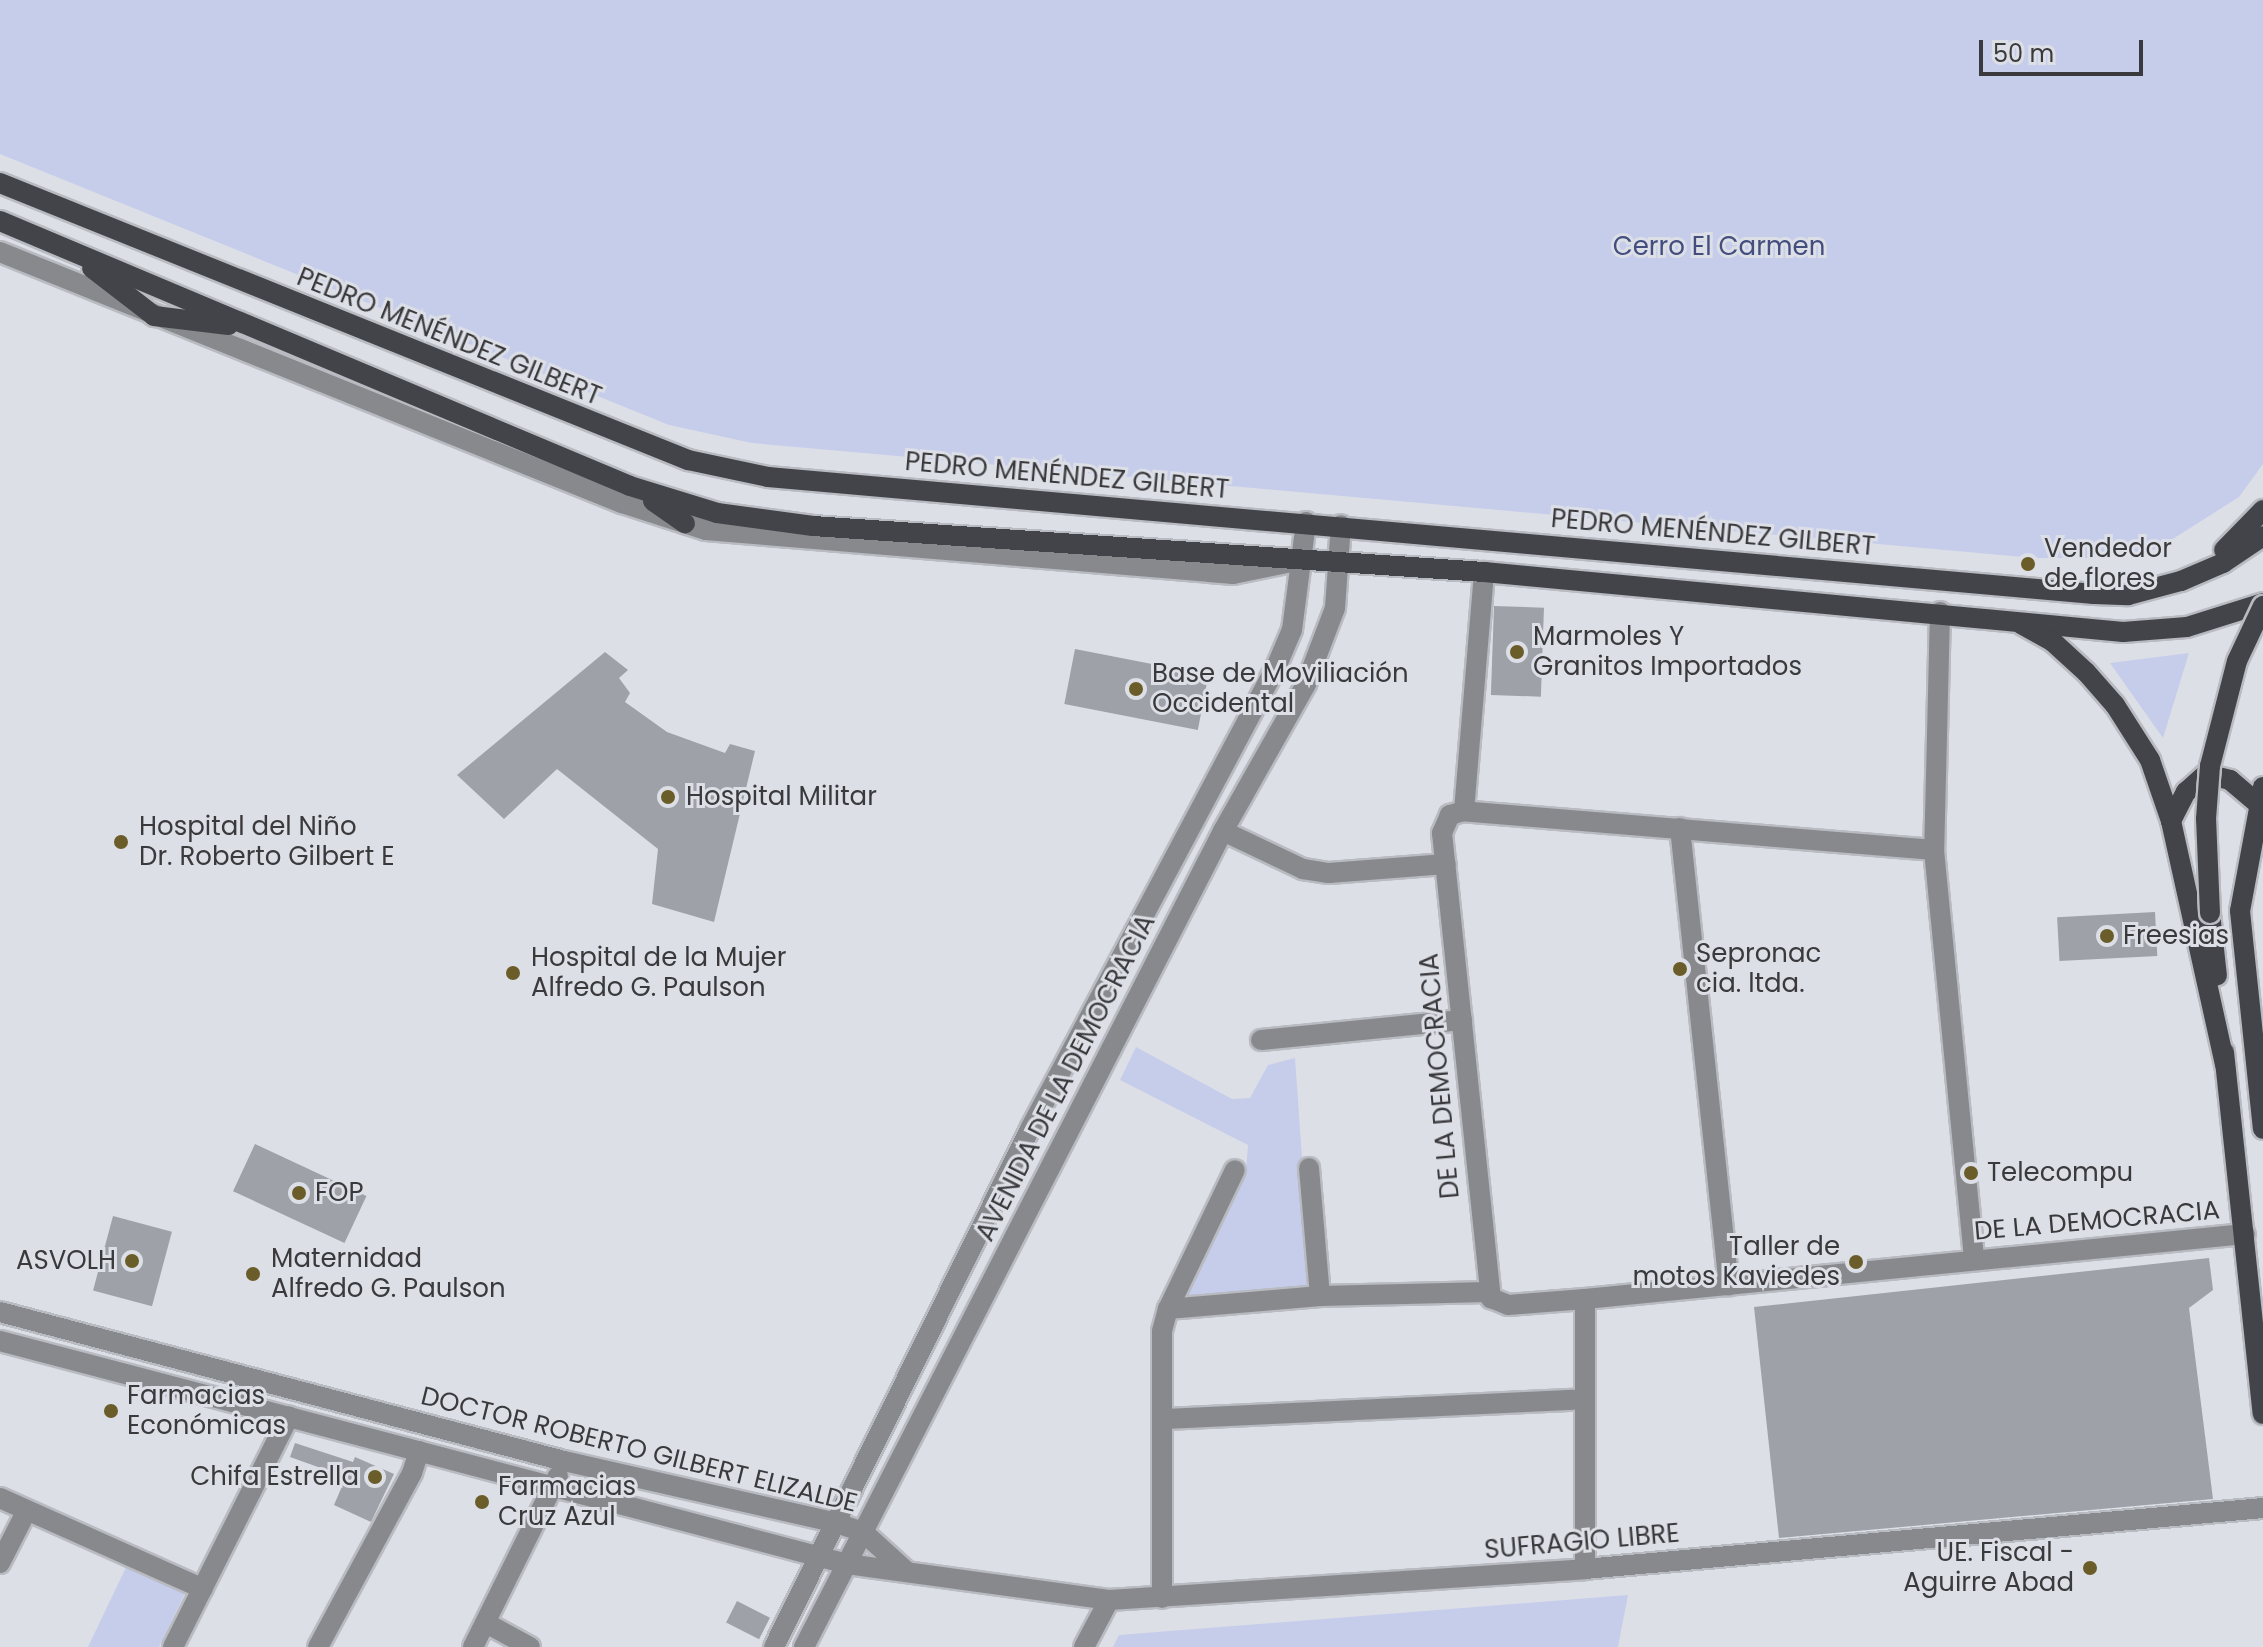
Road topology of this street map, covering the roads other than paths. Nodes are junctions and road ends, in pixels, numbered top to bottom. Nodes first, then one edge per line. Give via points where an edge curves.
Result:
1 (0, 180) edge
2 (0, 221) edge
3 (70, 251) junction
4 (0, 252) edge
5 (154, 316) junction
6 (255, 329) junction
7 (630, 486) junction
8 (2263, 510) edge
9 (1306, 522) junction
10 (685, 523) junction
11 (1341, 525) junction
12 (2263, 536) edge
13 (1304, 559) junction
14 (1340, 561) junction
15 (1484, 572) junction
16 (2181, 581) junction
17 (2263, 604) edge
18 (1940, 612) junction
19 (2006, 618) junction
20 (2262, 800) edge
21 (1464, 811) junction
22 (2171, 821) junction
23 (1680, 828) junction
24 (1223, 831) junction
25 (1934, 850) junction
26 (1446, 864) junction
27 (1462, 1020) junction
28 (1261, 1040) dead end
29 (2225, 1065) junction
30 (2263, 1129) edge
31 (1309, 1168) dead end
32 (1235, 1170) dead end
33 (2245, 1234) junction
34 (1974, 1259) junction
35 (1729, 1285) junction
36 (1488, 1292) junction
37 (1320, 1296) junction
38 (1585, 1299) junction
39 (1168, 1309) junction
40 (0, 1312) edge
41 (0, 1341) edge
42 (174, 1358) junction
43 (215, 1368) junction
44 (165, 1383) junction
45 (211, 1395) junction
46 (1585, 1399) junction
47 (2263, 1414) edge
48 (289, 1416) junction
49 (1165, 1419) junction
50 (419, 1451) junction
51 (564, 1461) junction
52 (554, 1486) junction
53 (0, 1498) edge
54 (2263, 1508) edge
55 (27, 1510) junction
56 (836, 1523) junction
57 (863, 1532) junction
58 (820, 1555) junction
59 (0, 1563) edge
60 (847, 1564) junction
61 (1585, 1569) junction
62 (906, 1571) junction
63 (203, 1589) junction
64 (1162, 1598) junction
65 (1109, 1600) junction
66 (486, 1623) junction
67 (173, 1647) edge
68 (318, 1647) edge
69 (473, 1647) edge
70 (530, 1647) edge
71 (774, 1647) edge
72 (804, 1647) edge
73 (1084, 1647) edge

1 - 9 main road, PEDRO MENÉNDEZ GILBERT via 651,446 723,470
2 - 3 main road
3 - 5 main road
3 - 6 main road
4 - 5 street
5 - 6 main road
5 - 10 street
6 - 7 main road
7 - 10 main road
7 - 13 main road via 703,510 762,521
8 - 16 main road via 2217,556
9 - 11 main road, PEDRO MENÉNDEZ GILBERT
9 - 13 street, AVENIDA DE LA DEMOCRACIA
10 - 13 street via 760,537 1233,574
11 - 14 street, AVENIDA DE LA DEMOCRACIA
11 - 16 main road, PEDRO MENÉNDEZ GILBERT via 2094,594 2128,595
12 - 16 main road via 2223,563
13 - 14 main road
13 - 56 street, AVENIDA DE LA DEMOCRACIA via 1292,630 1277,665 1030,1129
14 - 15 main road
14 - 24 street, AVENIDA DE LA DEMOCRACIA via 1323,646
15 - 18 main road
15 - 21 street
17 - 19 main road via 2154,631
17 - 29 main road, bridge via 2237,661 2210,766 2210,913
18 - 19 main road
18 - 25 street
19 - 22 main road via 2052,641 2115,705 2150,760
20 - 22 main road via 2230,780 2206,774 2186,792
20 - 30 main road via 2240,911
21 - 23 street
21 - 26 street, DE LA DEMOCRACIA via 1450,815 1443,826
22 - 29 main road
23 - 25 street
23 - 35 street
24 - 26 street via 1303,869 1329,873
24 - 57 street, AVENIDA DE LA DEMOCRACIA
25 - 34 street
26 - 27 street, DE LA DEMOCRACIA
27 - 28 street
27 - 36 street, DE LA DEMOCRACIA
29 - 33 main road
31 - 37 street
32 - 39 street
33 - 34 street, DE LA DEMOCRACIA
33 - 47 main road
34 - 35 street, DE LA DEMOCRACIA
35 - 38 street, DE LA DEMOCRACIA
36 - 37 street
36 - 38 street, DE LA DEMOCRACIA via 1495,1302 1508,1305
37 - 39 street
38 - 46 street
39 - 49 street via 1162,1331
40 - 42 street, DOCTOR ROBERTO GILBERT ELIZALDE
41 - 44 street, DOCTOR ROBERTO GILBERT ELIZALDE
42 - 43 street, DOCTOR ROBERTO GILBERT ELIZALDE
42 - 44 street via 178,1377
43 - 45 street via 202,1380
43 - 51 street, DOCTOR ROBERTO GILBERT ELIZALDE
44 - 45 street, DOCTOR ROBERTO GILBERT ELIZALDE
45 - 48 street, DOCTOR ROBERTO GILBERT ELIZALDE
46 - 49 street
46 - 61 street
48 - 50 street, DOCTOR ROBERTO GILBERT ELIZALDE
48 - 63 street
49 - 64 street
50 - 52 street, DOCTOR ROBERTO GILBERT ELIZALDE
50 - 68 street
51 - 52 street
51 - 56 street, DOCTOR ROBERTO GILBERT ELIZALDE
52 - 58 street, DOCTOR ROBERTO GILBERT ELIZALDE
52 - 66 street
53 - 55 street
54 - 61 street, SUFRAGIO LIBRE
55 - 59 street
55 - 63 street
56 - 57 street, DOCTOR ROBERTO GILBERT ELIZALDE
56 - 58 street, AVENIDA DE LA DEMOCRACIA
57 - 60 street, AVENIDA DE LA DEMOCRACIA
57 - 62 street, DOCTOR ROBERTO GILBERT ELIZALDE
58 - 60 street, DOCTOR ROBERTO GILBERT ELIZALDE
58 - 71 street
60 - 62 street, DOCTOR ROBERTO GILBERT ELIZALDE
60 - 72 street, AVENIDA DE LA DEMOCRACIA
61 - 64 street, SUFRAGIO LIBRE
62 - 65 street, SUFRAGIO LIBRE
63 - 67 street
64 - 65 street, SUFRAGIO LIBRE
65 - 73 street
66 - 69 street
66 - 70 street

